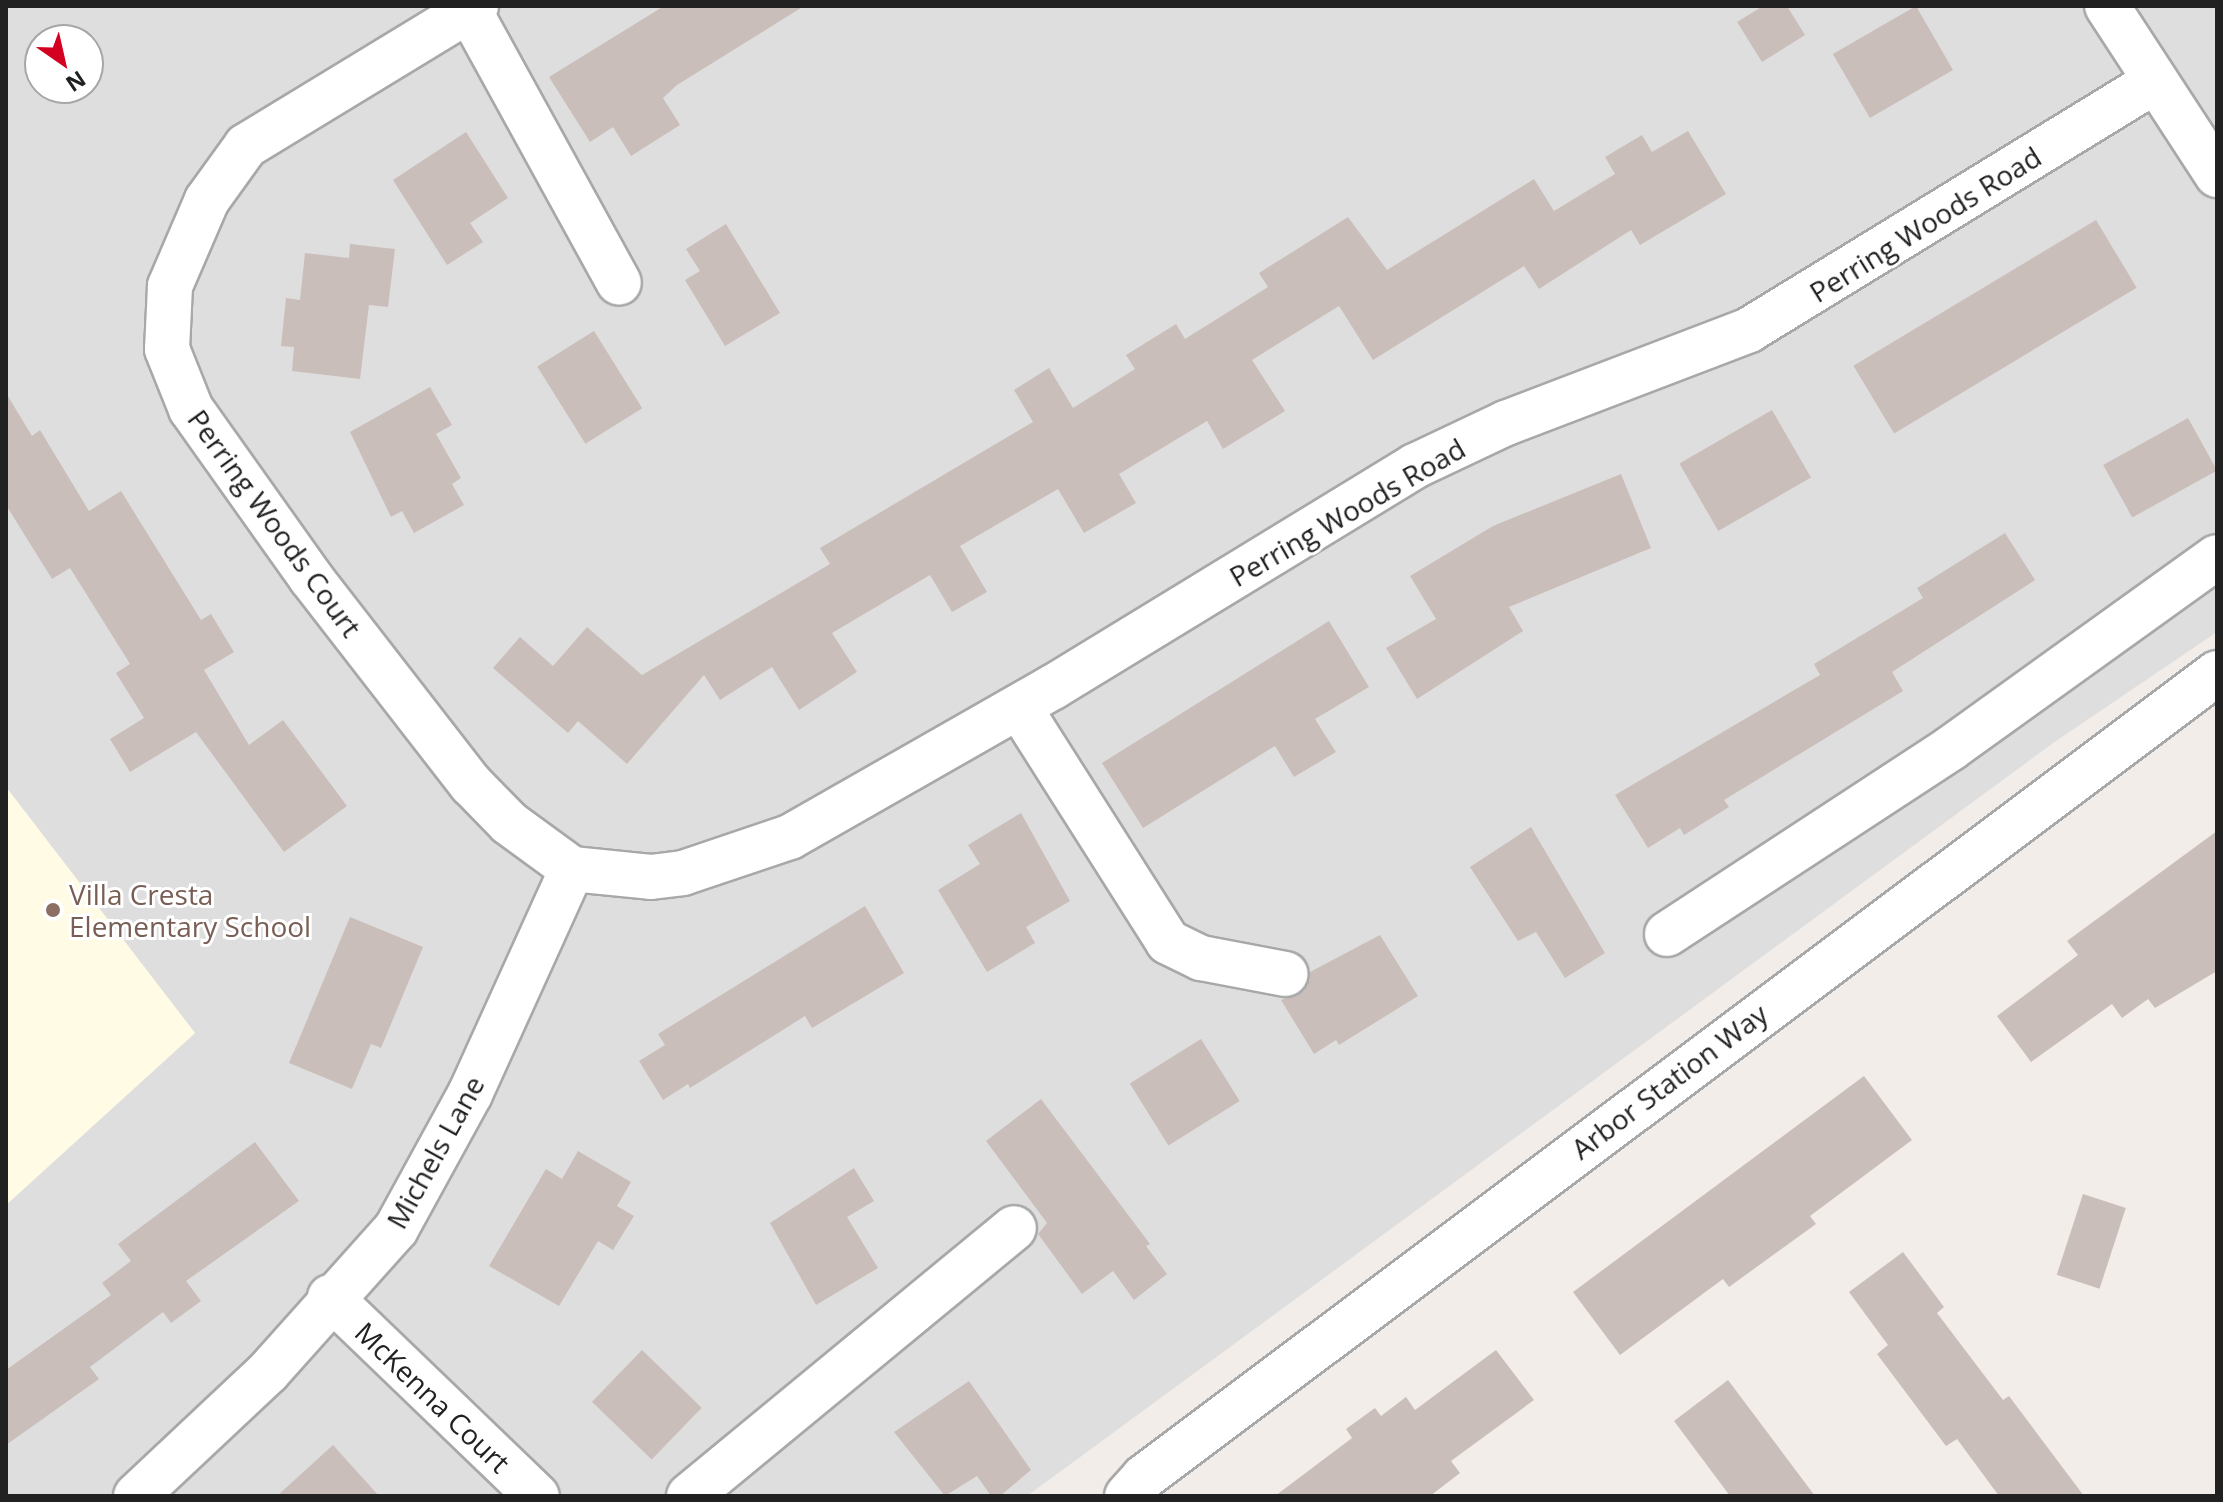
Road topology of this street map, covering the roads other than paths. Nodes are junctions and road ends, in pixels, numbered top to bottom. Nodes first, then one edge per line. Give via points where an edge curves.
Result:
1 (2107, 6) edge
2 (472, 8) edge
3 (2153, 82) junction
4 (2217, 175) edge
5 (619, 283) dead end
6 (2217, 557) edge
7 (2217, 673) edge
8 (1019, 707) junction
9 (572, 869) junction
10 (1667, 934) dead end
11 (1286, 974) dead end
12 (1014, 1228) dead end
13 (330, 1297) junction
14 (136, 1496) edge
15 (537, 1496) edge
16 (689, 1496) edge
17 (1127, 1496) edge

1 - 3 street
2 - 5 street
2 - 9 street, Perring Woods Court via 246,146 207,200 170,286 167,349 191,409 311,578 471,784 509,823
3 - 4 street
3 - 8 street, Perring Woods Road via 1749,330 1506,423 1415,466
6 - 10 street via 1951,748
7 - 17 street, Arbor Station Way via 1144,1477
8 - 9 street, Perring Woods Road via 790,837 683,873 651,877
8 - 11 street via 1168,942 1201,958
9 - 13 street, Michels Lane via 470,1094 396,1229
12 - 16 street
13 - 14 street, Michels Lane via 268,1372
13 - 15 street, McKenna Court

